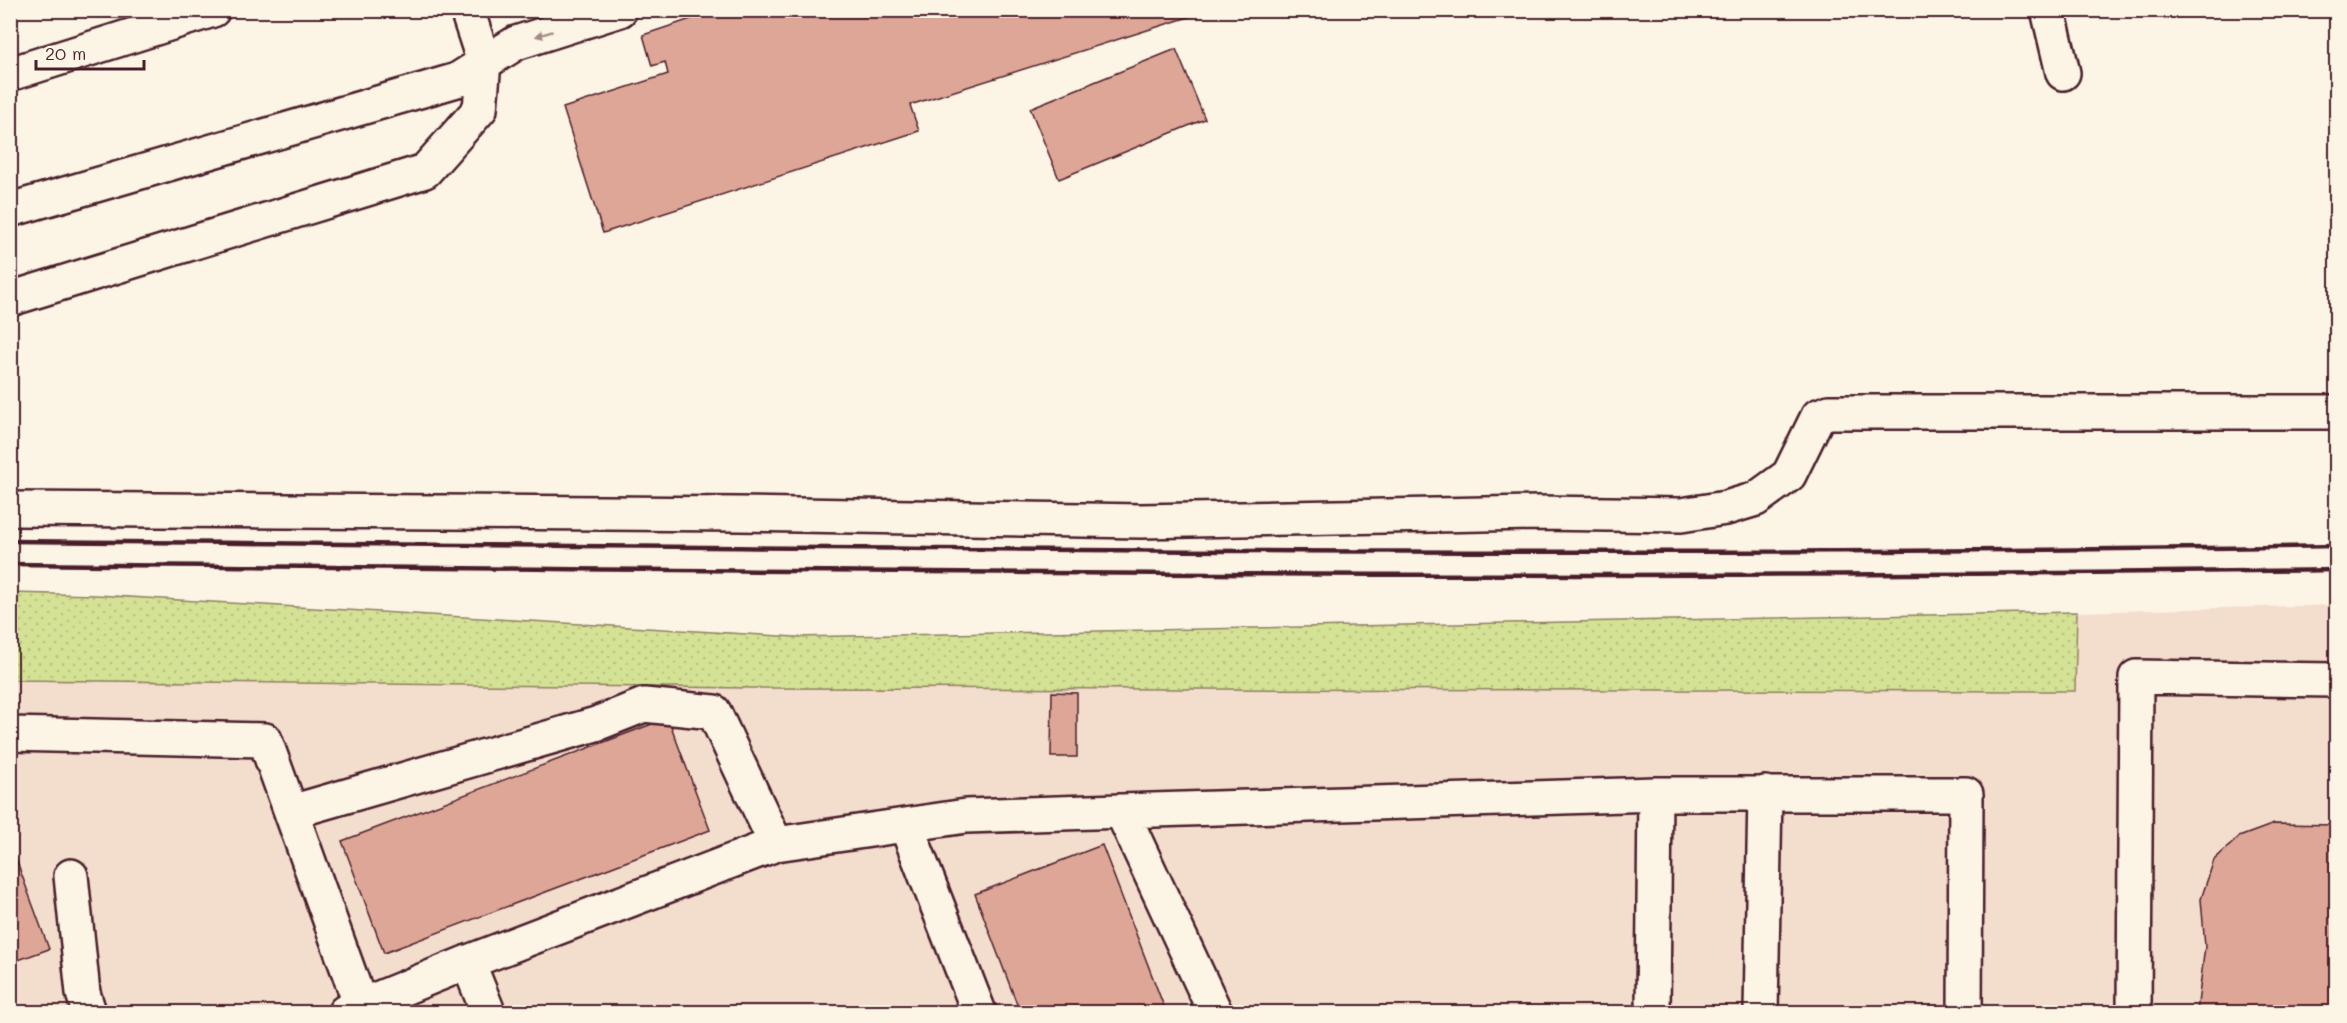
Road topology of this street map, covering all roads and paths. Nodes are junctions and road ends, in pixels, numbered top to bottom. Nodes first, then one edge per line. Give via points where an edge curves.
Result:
1 (213, 10) edge
2 (467, 10) edge
3 (620, 10) edge
4 (2048, 10) edge
5 (484, 62) junction
6 (2063, 73) dead end
7 (10, 74) edge
8 (10, 210) edge
9 (10, 299) edge
10 (2337, 412) edge
11 (10, 509) edge
12 (2337, 680) edge
13 (10, 734) edge
14 (1765, 793) junction
15 (1655, 794) junction
16 (291, 812) junction
17 (1122, 812) junction
18 (906, 825) junction
19 (776, 844) junction
20 (71, 876) dead end
21 (468, 962) junction
22 (353, 1009) edge
23 (89, 1012) edge
24 (488, 1012) edge
25 (979, 1012) edge
26 (1215, 1012) edge
27 (1653, 1012) edge
28 (1761, 1012) edge
29 (1965, 1012) edge
30 (2134, 1012) edge

1 - 7 street
2 - 5 street
3 -> 5 street via 516,43
4 - 6 street
5 - 8 street via 457,80
5 - 9 street via 480,109 425,171
10 - 11 street via 1829,412 1818,416 1789,475 1756,499 1681,515 1538,513 1141,521
12 - 30 street via 2136,677
13 - 16 street via 265,740
14 - 15 street
14 - 28 street
14 - 29 street via 1966,794
15 - 17 street
15 - 27 street
16 - 19 street via 596,724 644,705 714,712
16 - 22 street
17 - 18 street via 966,816
17 - 26 street
18 - 19 street
18 - 25 street
19 - 21 street
20 - 23 street via 83,993
21 - 22 street
21 - 24 street

